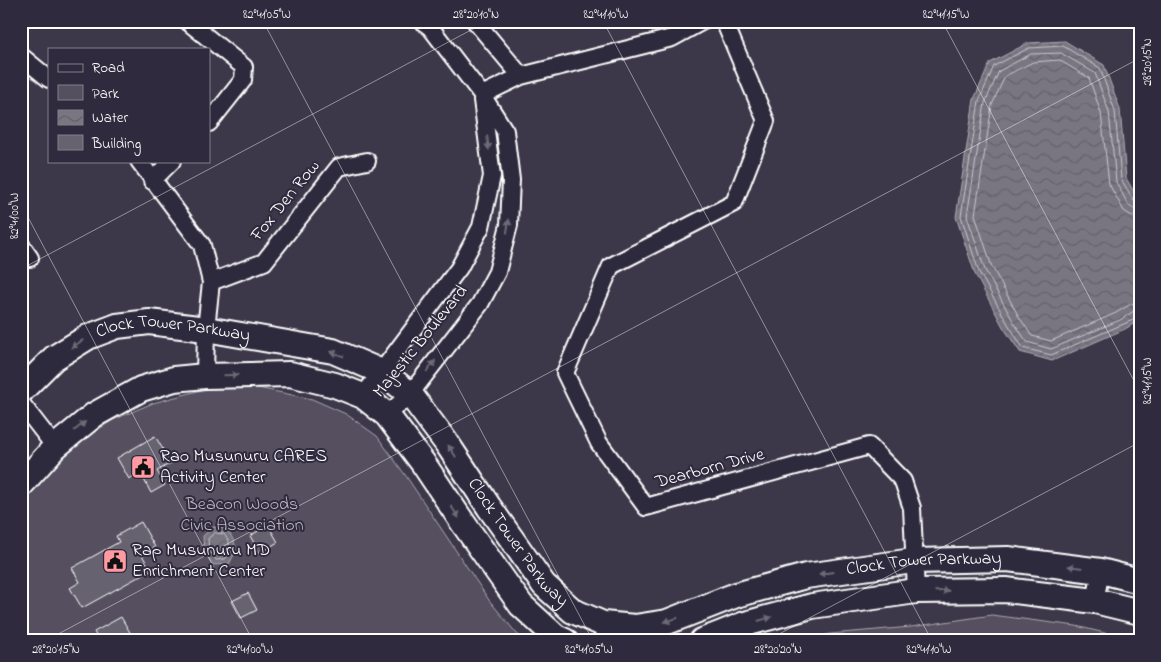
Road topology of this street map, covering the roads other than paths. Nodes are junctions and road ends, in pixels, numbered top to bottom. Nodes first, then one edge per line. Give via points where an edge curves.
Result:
1 (187, 21) edge
2 (422, 21) edge
3 (475, 21) edge
4 (703, 21) edge
5 (724, 21) edge
6 (21, 56) edge
7 (521, 76) junction
8 (48, 78) edge
9 (482, 95) junction
10 (210, 123) edge
11 (367, 161) dead end
12 (140, 162) edge
13 (171, 162) edge
14 (152, 181) junction
15 (211, 282) junction
16 (206, 329) junction
17 (382, 372) junction
18 (205, 376) junction
19 (21, 391) edge
20 (410, 394) junction
21 (363, 396) junction
22 (21, 402) edge
23 (387, 415) junction
24 (55, 447) junction
25 (21, 485) edge
26 (914, 561) junction
27 (1101, 571) junction
28 (1140, 580) edge
29 (916, 592) junction
30 (1095, 601) junction
31 (1140, 612) edge
32 (566, 641) edge
33 (702, 641) edge

1 - 10 street via 244,67 243,80
2 - 9 street, Majestic Boulevard
3 - 7 street
4 - 7 street via 672,38
5 - 26 street, Dearborn Drive via 766,121 734,203 611,266 565,373 599,443 646,507 869,446 903,481 912,508
6 - 8 street
7 - 9 street
9 -> 17 street, Majestic Boulevard via 492,176 481,227 459,268
20 -> 9 street, Majestic Boulevard via 480,304 497,272 509,225 511,180 505,131
11 - 15 street, Fox Den Row via 339,168 264,262
12 - 14 street
13 - 14 street
14 - 15 street via 202,245
15 - 16 street
17 -> 16 street, Clock Tower Parkway via 333,351
16 - 18 street
16 -> 19 street, Clock Tower Parkway via 149,322 117,326 88,337 54,358
17 - 20 street, Clock Tower Parkway
17 - 21 street, Majestic Boulevard
18 -> 21 street, Clock Tower Parkway via 290,374
24 -> 18 street, Clock Tower Parkway via 94,415 141,389
20 - 23 street, Majestic Boulevard
26 -> 20 street, Clock Tower Parkway via 806,576 736,595 667,622 636,627 603,624 573,610 544,584
21 - 23 street, Clock Tower Parkway
22 - 24 street
23 -> 32 street, Clock Tower Parkway via 521,605 556,637
24 - 25 street, Clock Tower Parkway
27 -> 26 street, Clock Tower Parkway via 1008,559
26 - 29 street, Dearborn Drive
27 - 28 street, Clock Tower Parkway
27 - 30 street
29 -> 30 street, Clock Tower Parkway via 1006,590
33 -> 29 street, Clock Tower Parkway via 745,624 812,606
30 - 31 street, Clock Tower Parkway

